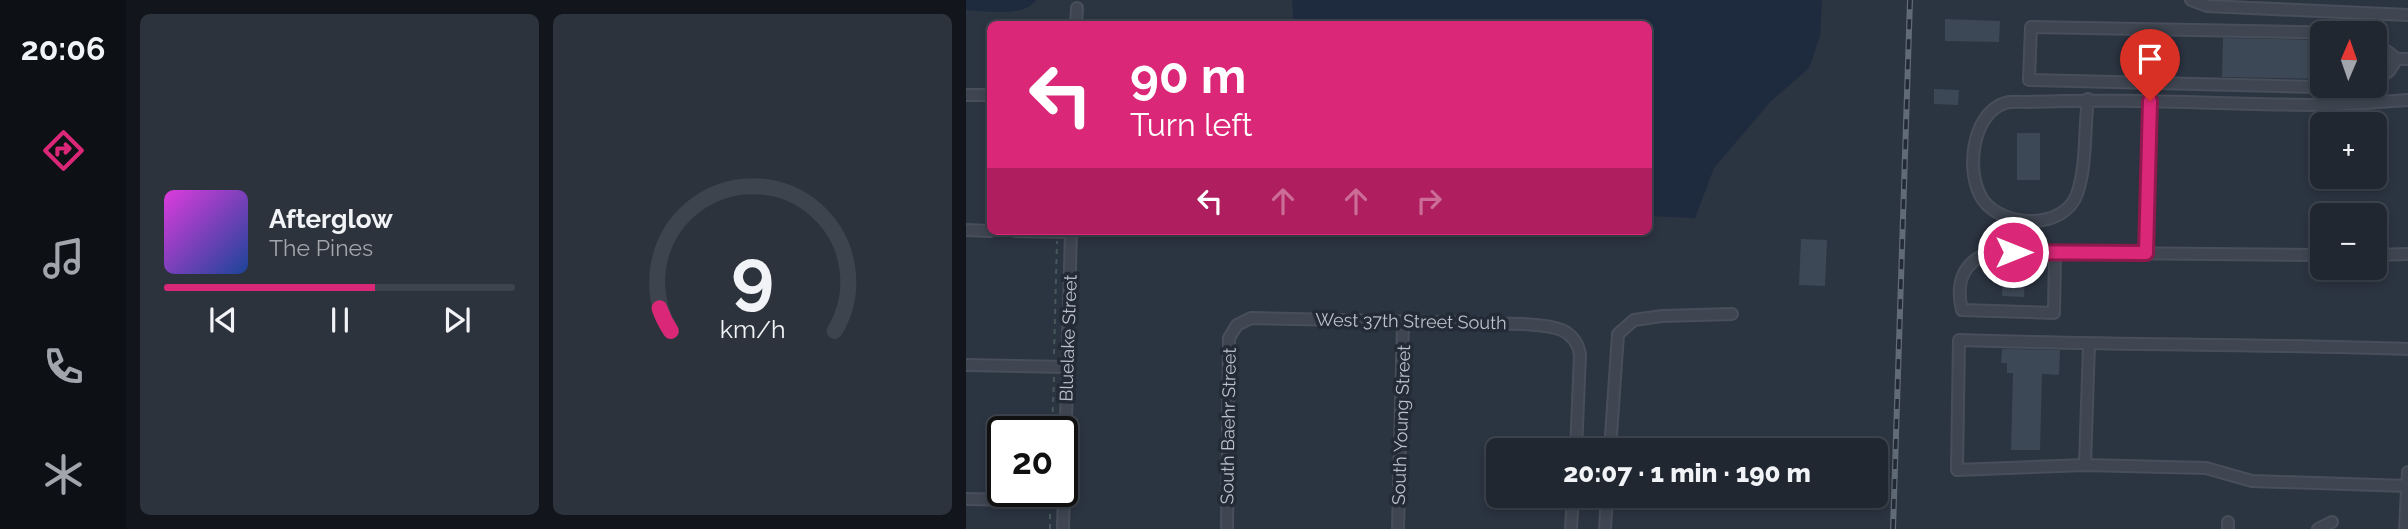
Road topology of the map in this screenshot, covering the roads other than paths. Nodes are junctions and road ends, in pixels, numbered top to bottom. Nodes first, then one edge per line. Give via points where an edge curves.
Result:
1 (2191, 0) edge
2 (2219, 3) edge
3 (2274, 4) edge
4 (1077, 8) dead end
5 (2408, 15) edge
6 (1076, 21) edge
7 (2310, 32) edge
8 (2387, 50) edge
9 (2402, 59) edge
10 (2387, 72) edge
11 (2310, 87) edge
12 (966, 95) edge
13 (987, 95) edge
14 (2088, 99) junction
15 (2408, 100) edge
16 (2150, 101) junction
17 (966, 230) edge
18 (987, 230) edge
19 (1071, 235) edge
20 (2055, 252) junction
21 (2146, 253) junction
22 (2408, 254) edge
23 (2310, 255) edge
24 (2387, 255) edge
25 (1732, 314) dead end
26 (1403, 321) junction
27 (1237, 325) joint
28 (2089, 345) junction
29 (2408, 349) edge
30 (966, 365) edge
31 (1067, 367) junction
32 (1066, 416) edge
33 (1577, 438) edge
34 (1611, 438) edge
35 (2085, 465) junction
36 (2408, 472) edge
37 (2407, 486) edge
38 (966, 499) edge
39 (987, 499) edge
40 (1063, 507) edge
41 (1573, 508) edge
42 (1606, 508) edge
43 (2332, 522) dead end
44 (1063, 529) edge
45 (1227, 529) edge
46 (1398, 529) edge
47 (1572, 529) edge
48 (1605, 529) edge
49 (2318, 529) edge
50 (2405, 529) edge

1 - 2 street via 2207,6
2 - 3 street
3 - 5 street
4 - 6 street
7 - 11 street via 2031,27 2029,79
8 - 9 street
9 - 10 street
12 - 13 street
14 - 14 street via 2081,171 2069,205 2056,217 2043,220 2008,219 1983,200 1974,173 1974,141 1993,110 2006,103
14 - 16 street
15 - 16 street via 2315,105
16 - 21 street
17 - 18 street
19 - 31 street, Bluelake Street
20 - 20 street via 2054,313 1962,310 1958,295 1966,266 1978,256
20 - 21 street
21 - 23 street
22 - 24 street
25 - 34 street via 1634,320 1618,334
26 - 27 street, West 37th Street South via 1258,317
26 - 33 street, West 37th Street South via 1555,327 1570,335 1578,345 1581,366
26 - 46 street, South Young Street
27 - 45 street, South Baehr Street via 1229,338
28 - 29 street
28 - 35 street
28 - 35 street via 1959,340 1957,470
30 - 31 street
31 - 32 street, Bluelake Street
35 - 37 street via 2206,468 2252,481
36 - 37 street
37 - 50 street
38 - 39 street
40 - 44 street, Bluelake Street
41 - 47 street
42 - 48 street
43 - 49 street

